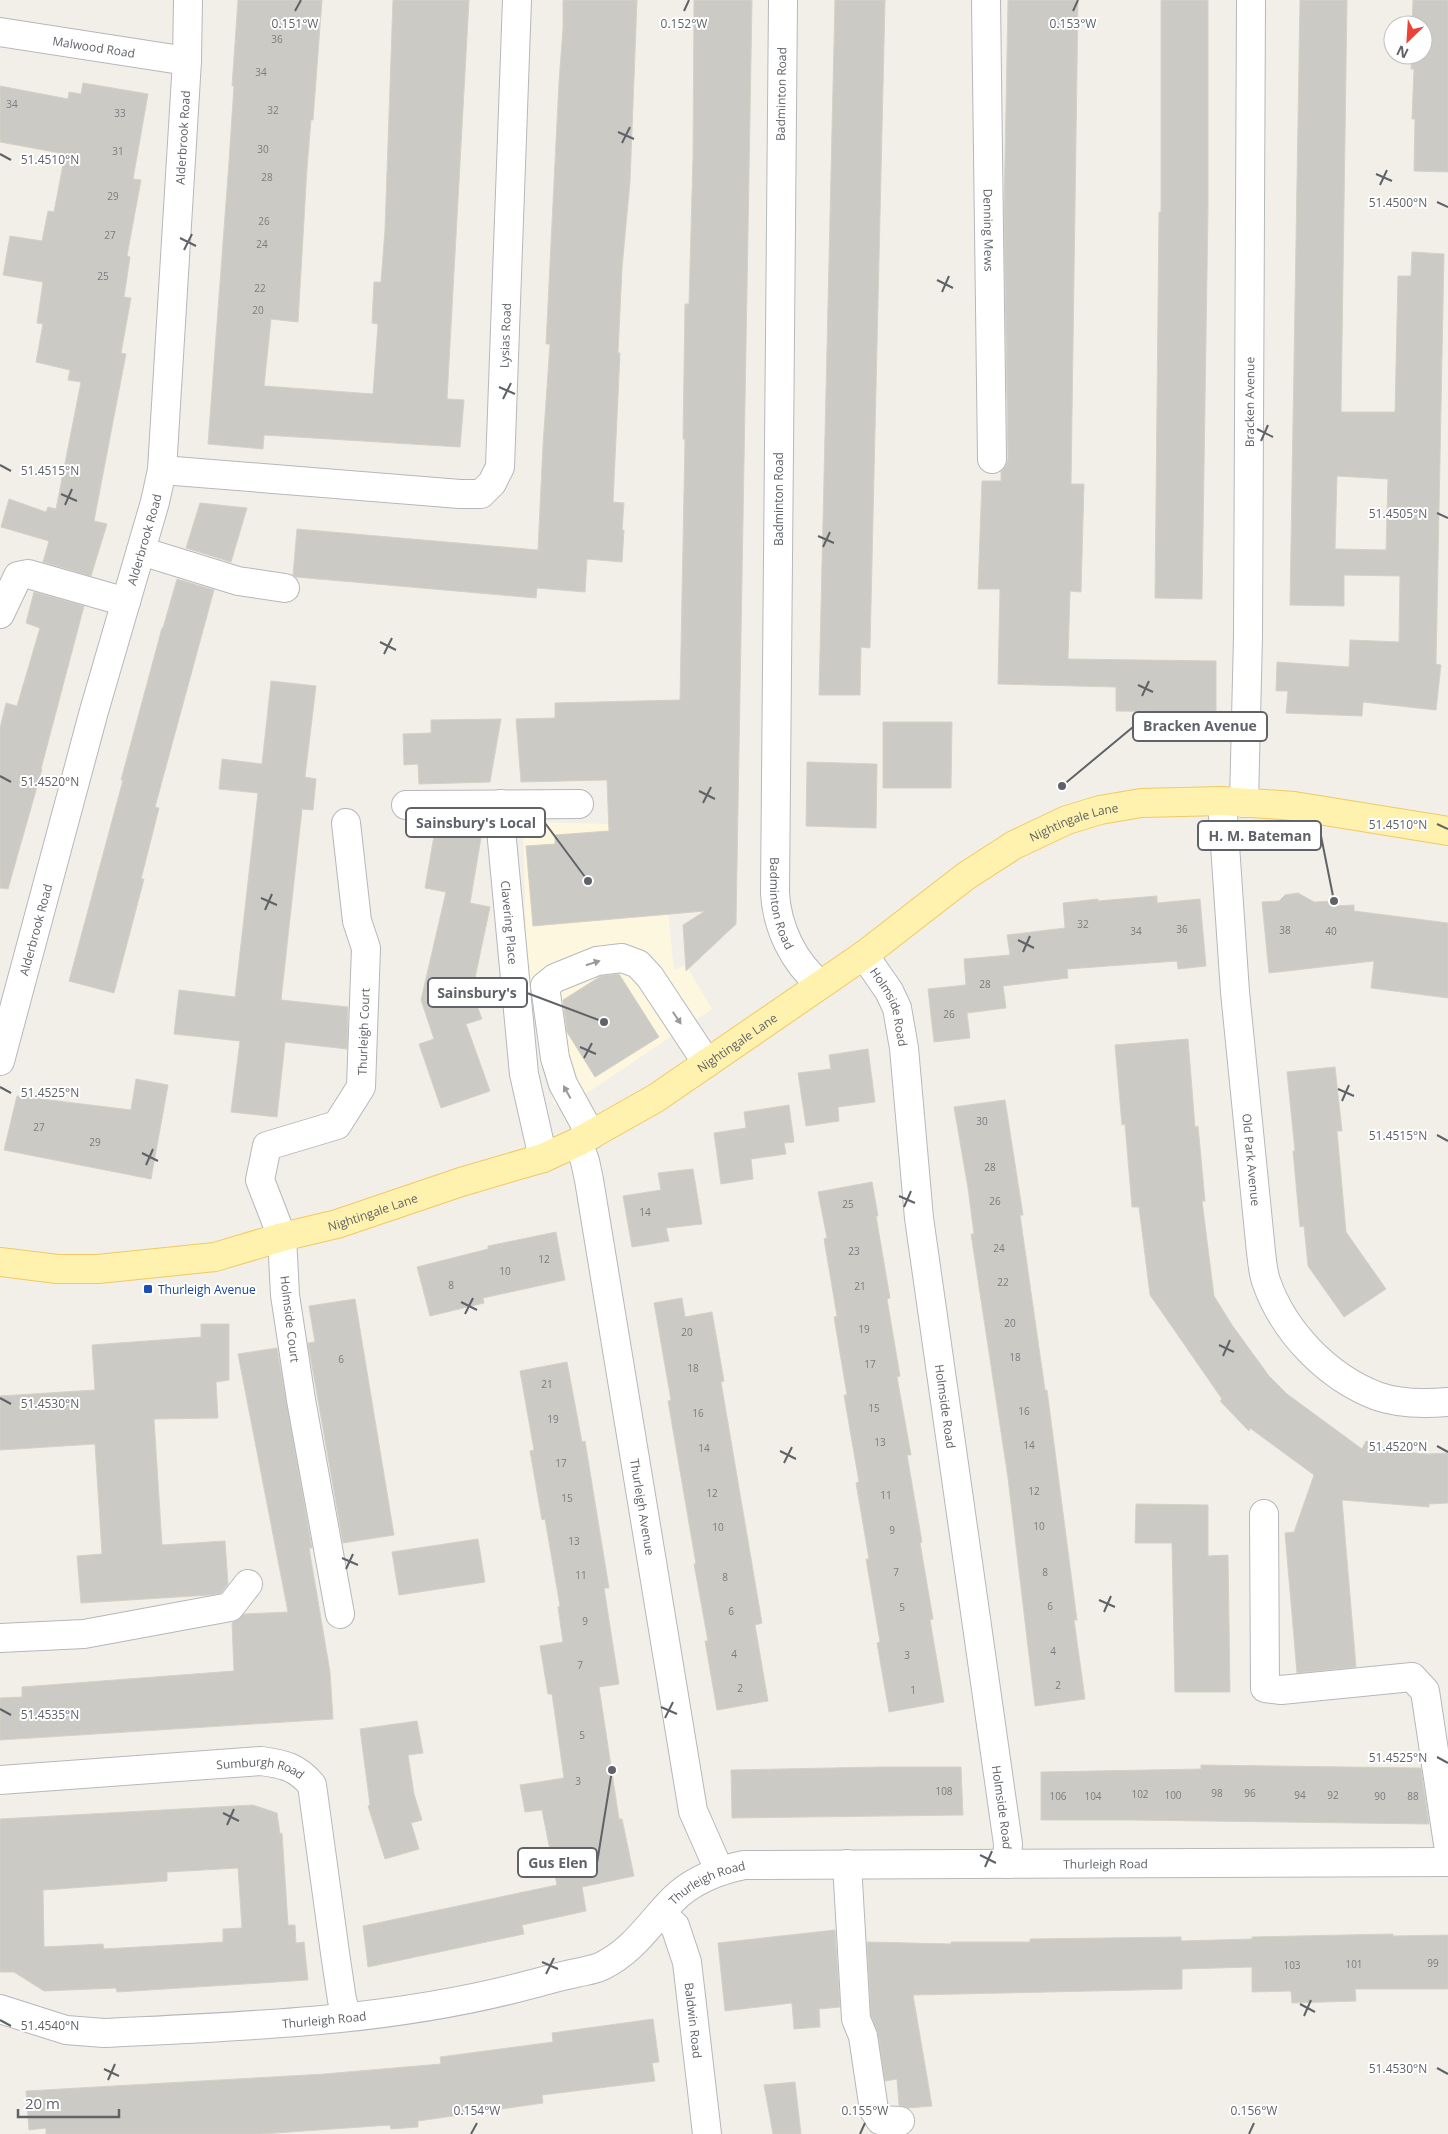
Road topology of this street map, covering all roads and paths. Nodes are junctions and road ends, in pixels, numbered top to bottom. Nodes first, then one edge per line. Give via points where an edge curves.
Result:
1 (188, 0) edge
2 (517, 0) edge
3 (783, 0) edge
4 (986, 0) edge
5 (1252, 0) edge
6 (0, 32) edge
7 (187, 61) junction
8 (992, 459) dead end
9 (162, 470) junction
10 (141, 551) junction
11 (285, 588) dead end
12 (126, 602) junction
13 (0, 614) edge
14 (1233, 802) junction
15 (501, 804) junction
16 (579, 804) dead end
17 (406, 805) dead end
18 (346, 823) dead end
19 (1448, 831) edge
20 (864, 956) junction
21 (820, 984) junction
22 (5, 1026) edge
23 (0, 1061) edge
24 (708, 1063) junction
25 (584, 1138) junction
26 (543, 1158) junction
27 (282, 1238) junction
28 (0, 1262) edge
29 (1448, 1402) edge
30 (1264, 1514) dead end
31 (248, 1584) dead end
32 (340, 1614) dead end
33 (0, 1638) edge
34 (0, 1780) edge
35 (1448, 1844) edge
36 (1448, 1862) edge
37 (847, 1864) junction
38 (1007, 1864) junction
39 (719, 1870) junction
40 (661, 1914) junction
41 (0, 2009) edge
42 (347, 2018) junction
43 (900, 2121) dead end
44 (707, 2134) edge

1 - 7 street, Alderbrook Road
2 - 9 street, Lysias Road via 500,467 492,483 481,494 460,494
3 - 21 street, Badminton Road via 775,893 779,922 786,940 810,976
4 - 8 street, Denning Mews
5 - 14 street, Bracken Avenue via 1248,636
6 - 7 street, Malwood Road
7 - 9 street, Alderbrook Road
9 - 10 street, Alderbrook Road
10 - 11 street via 238,581
10 - 12 street, Alderbrook Road
12 - 13 street via 28,574 18,576
12 - 22 street, Alderbrook Road
14 - 19 main road, Nightingale Lane via 1294,806
14 - 20 main road, Nightingale Lane via 1141,803 1067,820 1014,845 966,876
14 - 29 street, Old Park Avenue via 1236,992 1265,1280 1293,1329 1330,1370 1377,1396 1405,1403
15 - 16 street
15 - 17 street
15 - 26 street, Clavering Place via 524,1074
18 - 27 street, Thurleigh Court via 357,921 366,948 361,1087 337,1125 267,1146 260,1180
20 - 21 main road, Nightingale Lane
20 - 38 street, Holmside Road via 897,1008 904,1048 919,1218 1008,1844
21 - 24 main road, Nightingale Lane
22 - 23 street, Alderbrook Road
24 - 25 main road, Nightingale Lane via 656,1098
25 -> 24 street, Thurleigh Avenue via 555,1058 546,986 555,978 597,961 622,958 638,964
25 - 26 main road, Nightingale Lane
25 - 39 street, Thurleigh Avenue via 585,1161 692,1812
26 - 27 main road, Nightingale Lane via 337,1224
27 - 28 main road, Nightingale Lane via 215,1257 98,1270
27 - 32 street, Holmside Court via 285,1296 301,1400
30 - 35 street via 1265,1688 1281,1690 1412,1677 1425,1691
31 - 33 street via 230,1607 84,1634
34 - 42 street, Sumburgh Road via 261,1761 282,1764 302,1773 312,1785
36 - 38 street, Thurleigh Road
37 - 38 street, Thurleigh Road
37 - 39 street, Thurleigh Road via 744,1864
37 - 43 street via 856,2019 863,2036 874,2110 880,2120
39 - 40 street, Thurleigh Road via 679,1894
40 - 42 street, Thurleigh Road via 637,1940 601,1966 496,1994
40 - 44 street, Baldwin Road via 675,1926 687,1962
41 - 42 street, Thurleigh Road via 66,2030 104,2033

